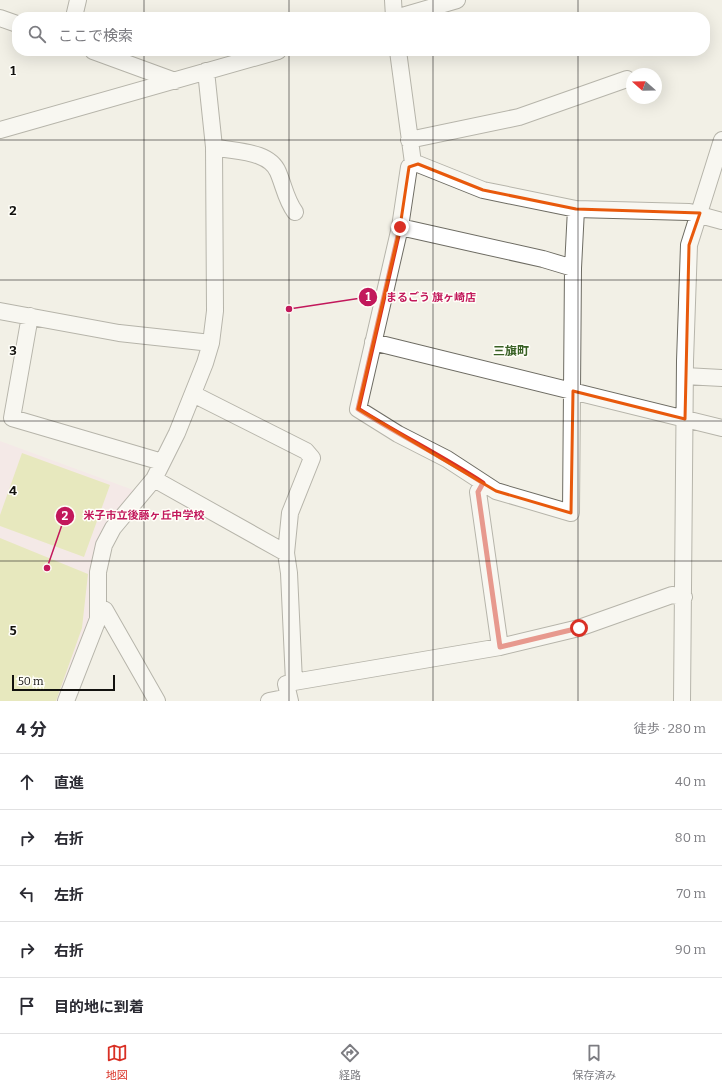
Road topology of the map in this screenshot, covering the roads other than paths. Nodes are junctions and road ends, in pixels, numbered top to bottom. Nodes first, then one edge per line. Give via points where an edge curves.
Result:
1 (78, 0) edge
2 (393, 0) edge
3 (457, 0) edge
4 (75, 12) edge
5 (394, 12) edge
6 (416, 12) edge
7 (0, 18) edge
8 (12, 22) edge
9 (106, 56) edge
10 (260, 56) edge
11 (399, 56) edge
12 (206, 71) junction
13 (626, 79) edge
14 (174, 81) junction
15 (0, 130) edge
16 (410, 140) junction
17 (722, 140) edge
18 (214, 147) junction
19 (413, 163) junction
20 (576, 209) junction
21 (295, 212) dead end
22 (700, 213) junction
23 (722, 221) edge
24 (400, 227) junction
25 (573, 268) junction
26 (0, 311) edge
27 (30, 316) junction
28 (373, 342) junction
29 (211, 343) junction
30 (685, 376) junction
31 (722, 378) edge
32 (573, 391) junction
33 (193, 394) junction
34 (685, 419) junction
35 (722, 428) edge
36 (162, 462) junction
37 (154, 479) junction
38 (483, 483) junction
39 (286, 553) junction
40 (684, 597) junction
41 (99, 607) junction
42 (500, 647) junction
43 (291, 693) edge
44 (66, 701) edge
45 (156, 701) edge
46 (269, 701) edge
47 (682, 701) edge

1 - 4 street
2 - 5 street
3 - 6 street
7 - 8 street
9 - 14 street
10 - 12 street
11 - 16 street
12 - 14 street
12 - 18 street
13 - 16 street via 519,117
14 - 15 street
16 - 19 street
17 - 22 street
18 - 21 street via 259,156 270,162 277,171 288,203
18 - 29 street via 215,310
19 - 20 street via 483,190
19 - 24 street via 410,167
20 - 22 street
20 - 25 street
22 - 23 street
22 - 30 street via 689,246
24 - 25 street
24 - 28 street
25 - 32 street
26 - 27 street
27 - 29 street via 118,333
27 - 36 street via 12,418
28 - 32 street
28 - 38 street via 358,409 398,434 447,459
29 - 33 street
30 - 31 street
30 - 34 street
32 - 34 street
32 - 38 street via 571,513 496,491
33 - 36 street
33 - 39 street via 306,451 312,458 290,513
34 - 35 street
34 - 40 street
36 - 37 street
37 - 39 street
37 - 41 street via 113,528 104,545 98,572
38 - 42 street via 478,492
39 - 43 street via 289,573
40 - 42 street via 672,596 579,628
40 - 47 street
41 - 44 street via 98,618
41 - 45 street via 105,610
42 - 43 street
43 - 46 street

